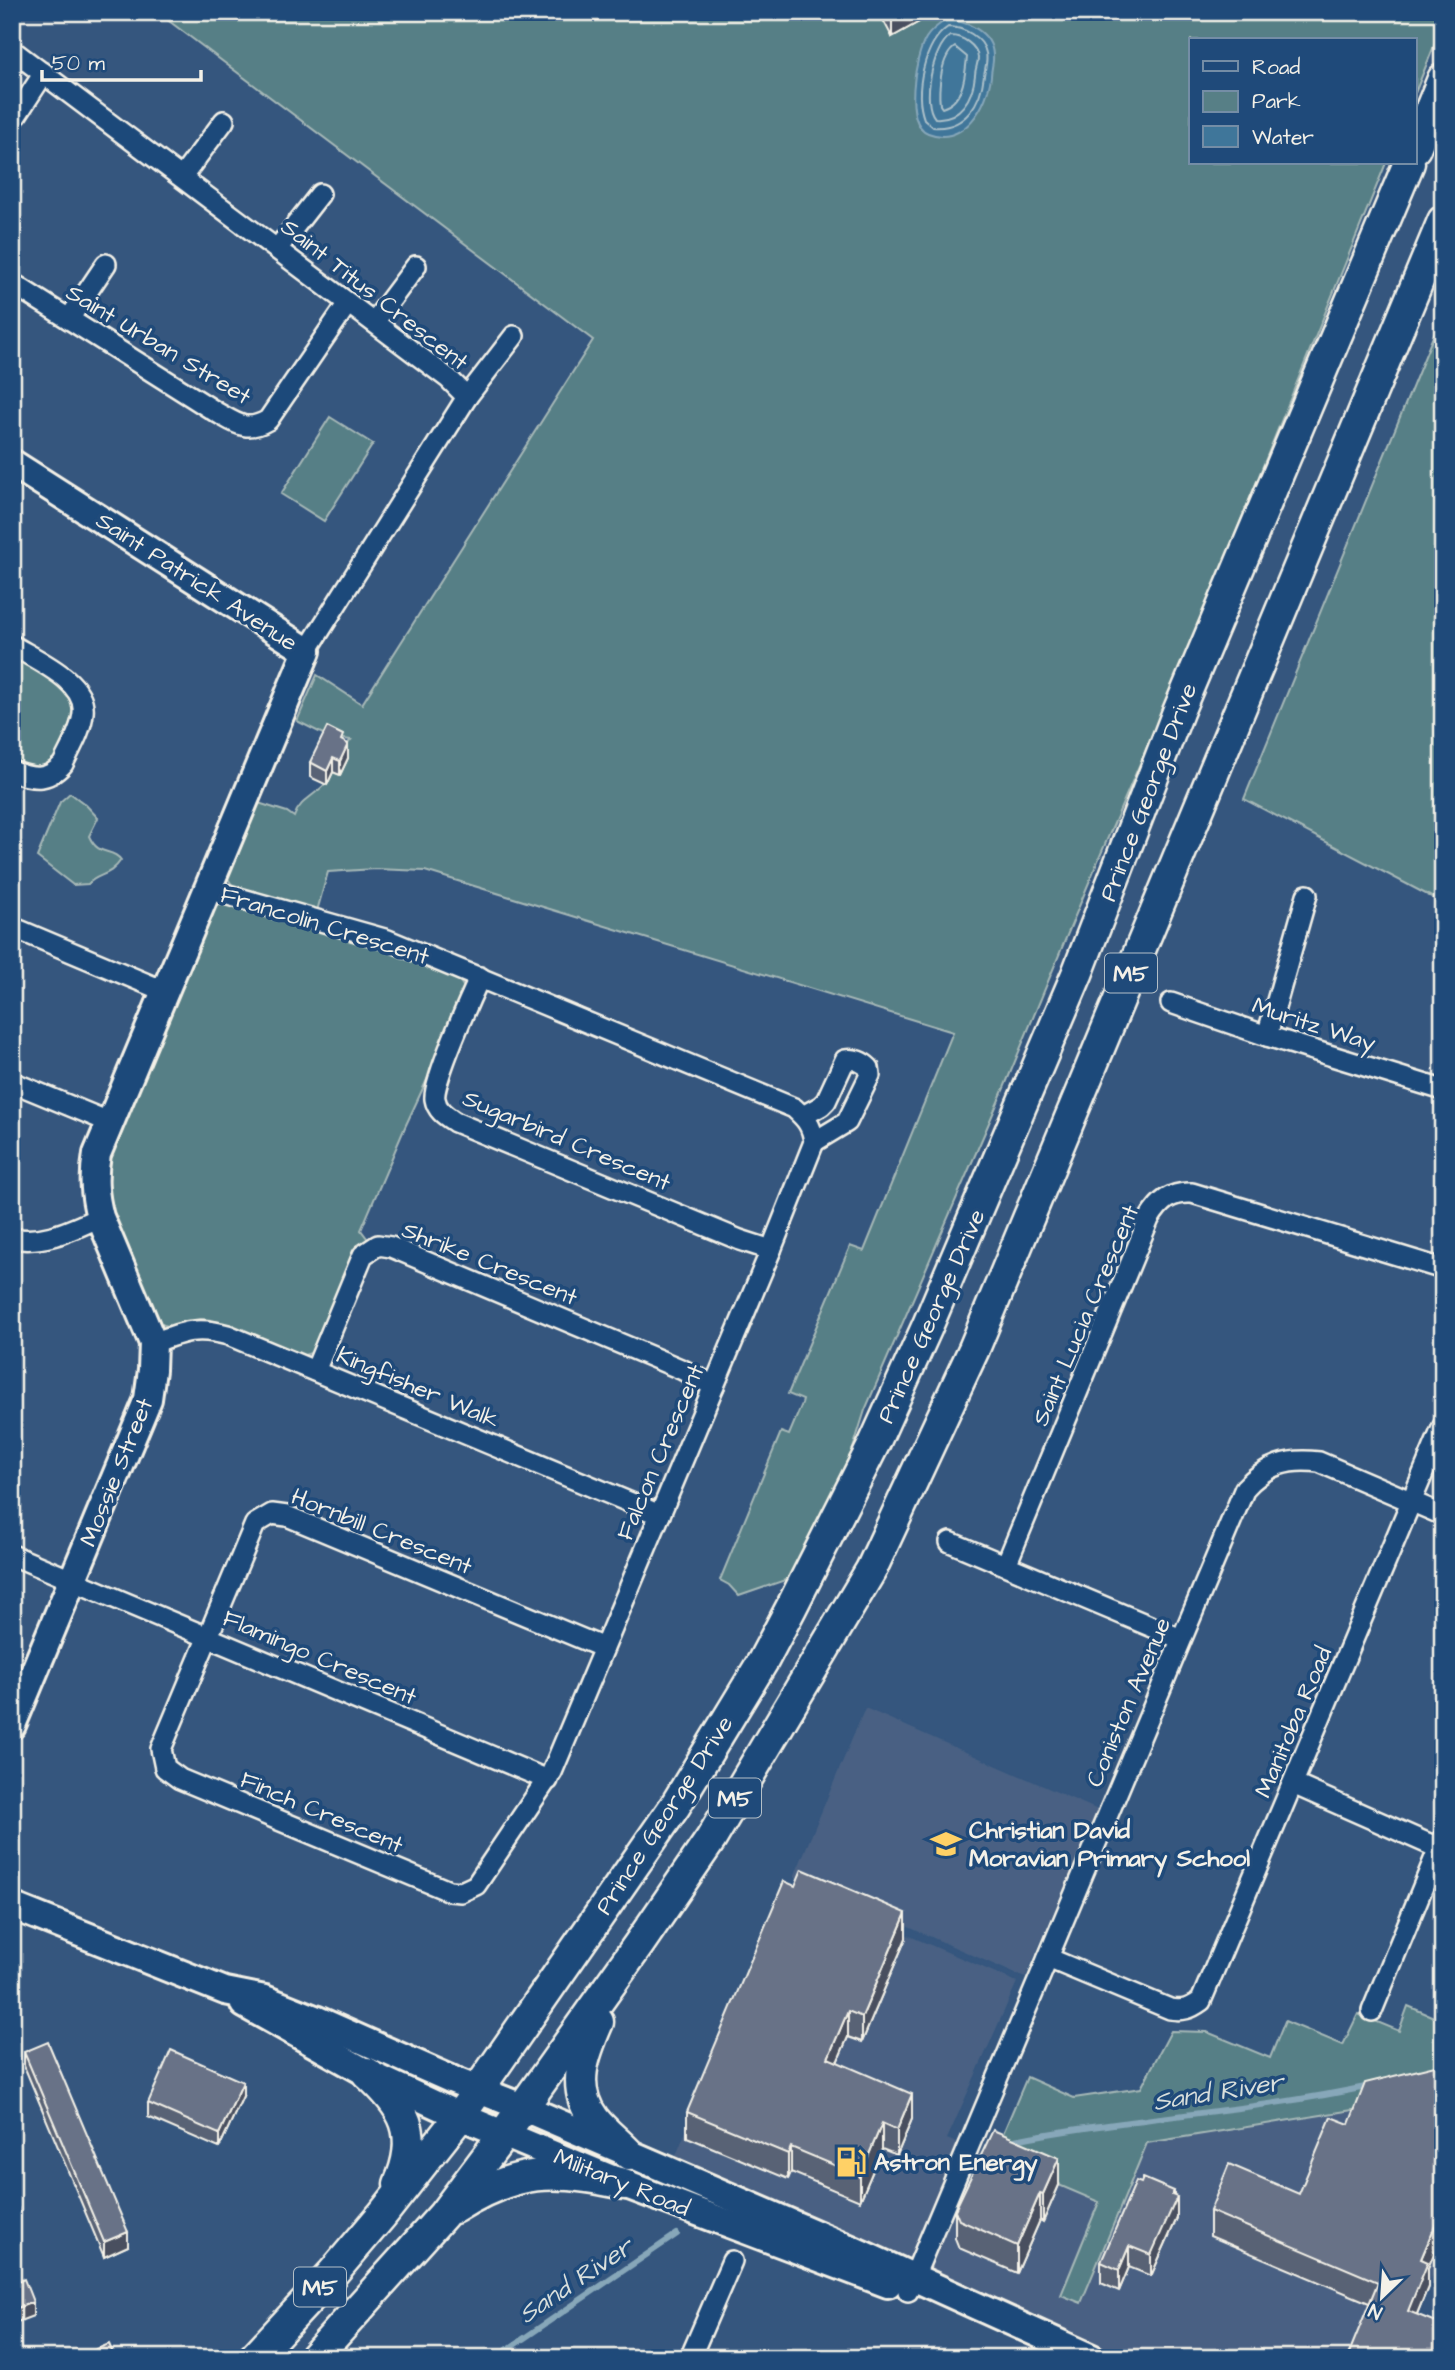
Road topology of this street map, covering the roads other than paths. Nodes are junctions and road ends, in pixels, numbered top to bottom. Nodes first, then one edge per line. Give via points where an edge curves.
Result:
1 (12, 50) edge
2 (44, 74) junction
3 (1443, 79) edge
4 (224, 121) dead end
5 (12, 122) edge
6 (1416, 146) edge
7 (1409, 164) edge
8 (182, 177) junction
9 (320, 194) dead end
10 (1443, 221) edge
11 (277, 250) junction
12 (106, 264) dead end
13 (416, 266) dead end
14 (12, 283) edge
15 (348, 303) junction
16 (69, 319) junction
17 (374, 322) junction
18 (514, 336) dead end
19 (467, 397) junction
20 (12, 463) edge
21 (12, 645) edge
22 (307, 651) junction
23 (12, 771) edge
24 (206, 889) junction
25 (1307, 895) dead end
26 (12, 927) edge
27 (480, 977) junction
28 (164, 991) junction
29 (1171, 1003) dead end
30 (1267, 1036) junction
31 (12, 1082) edge
32 (1443, 1090) edge
33 (803, 1116) junction
34 (109, 1122) junction
35 (814, 1142) junction
36 (100, 1217) junction
37 (12, 1238) edge
38 (771, 1250) junction
39 (1443, 1269) edge
40 (153, 1343) junction
41 (315, 1371) junction
42 (714, 1386) junction
43 (1443, 1426) edge
44 (1412, 1502) junction
45 (660, 1515) junction
46 (1443, 1515) edge
47 (950, 1542) dead end
48 (12, 1555) edge
49 (1006, 1565) junction
50 (73, 1579) junction
51 (208, 1636) junction
52 (1181, 1639) junction
53 (604, 1648) junction
54 (12, 1725) edge
55 (548, 1780) junction
56 (1293, 1784) junction
57 (1441, 1843) edge
58 (12, 1906) edge
59 (639, 1944) junction
60 (1048, 1958) junction
61 (225, 1991) junction
62 (1372, 2011) dead end
63 (367, 2073) junction
64 (477, 2089) junction
65 (522, 2107) junction
66 (460, 2116) junction
67 (504, 2134) junction
68 (629, 2154) junction
69 (624, 2185) junction
70 (382, 2215) junction
71 (443, 2215) junction
72 (732, 2261) dead end
73 (911, 2284) junction
74 (254, 2358) edge
75 (314, 2358) edge
76 (690, 2358) edge
77 (1092, 2358) edge

1 - 2 street, Saint Titus Crescent
2 - 5 street
2 - 8 street, Saint Titus Crescent
3 - 6 main road
4 - 8 street
7 - 64 main road, Prince George Drive / M5 via 1178,712 1072,986 874,1444 763,1661 675,1806
8 - 11 street, Saint Titus Crescent
9 - 11 street
10 - 59 main road, Prince George Drive / M5 via 980,1337 871,1570 711,1839
11 - 15 street, Saint Titus Crescent
12 - 16 street
13 - 17 street
14 - 16 street, Saint Urban Street
15 - 16 street, Saint Urban Street via 268,420 257,426 242,426 216,412
15 - 17 street, Saint Titus Crescent
17 - 19 street, Saint Titus Crescent
18 - 19 street
19 - 22 street, Saint Titus Crescent
20 - 22 street, Saint Patrick Avenue
21 - 23 street via 71,682 83,700 83,715 63,764 52,775 38,778
22 - 24 street, Saint Patrick Avenue
24 - 27 street, Francolin Crescent via 388,940
24 - 28 street, Francolin Crescent
25 - 30 street
26 - 28 street
27 - 33 street, Francolin Crescent via 794,1108
27 - 38 street, Sugarbird Crescent via 434,1092 438,1109 468,1128
28 - 34 street, Francolin Crescent
29 - 30 street, Muritz Way
30 - 32 street, Muritz Way
31 - 34 street
33 - 35 street via 812,1128
33 - 35 street via 826,1101 845,1060 869,1068 848,1122
34 - 36 street, Francolin Crescent via 93,1177
35 - 38 street, Falcon Crescent
36 - 37 street via 47,1239
36 - 40 street, Mossie Street
38 - 42 street, Falcon Crescent
39 - 49 street, Saint Lucia Crescent via 1192,1193 1171,1195 1149,1219
40 - 41 street, Kingfisher Walk via 202,1329
40 - 50 street, Mossie Street via 148,1399
41 - 42 street, Shrike Crescent via 363,1255 378,1245
41 - 45 street, Kingfisher Walk
42 - 45 street, Falcon Crescent
43 - 44 street
44 - 46 street, Coniston Avenue
44 - 52 street, Coniston Avenue via 1319,1462 1289,1461 1264,1470 1239,1500
44 - 56 street, Manitoba Road
45 - 53 street, Falcon Crescent
47 - 49 street
48 - 50 street, Flamingo Crescent
49 - 52 street
50 - 51 street, Flamingo Crescent
50 - 54 street, Mossie Street
51 - 53 street, Hornbill Crescent via 255,1524 280,1514
51 - 55 street, Flamingo Crescent
51 - 55 street, Finch Crescent via 161,1749 165,1768 180,1779 449,1891 461,1892 481,1880
52 - 60 street, Coniston Avenue
53 - 55 street, Falcon Crescent
56 - 57 street
56 - 60 street, Manitoba Road via 1201,2001 1180,2011 1170,2009
57 - 62 street
58 - 61 street, Military Road
59 - 65 main road, Prince George Drive / M5
59 - 68 main road via 585,2050 580,2081 593,2118
60 - 73 street, Coniston Avenue
61 - 63 street, Military Road
61 - 64 street, Military Road via 278,2004
63 - 66 street, Military Road
63 - 70 main road via 393,2097 408,2127 405,2169
64 - 65 street, Military Road
64 - 66 main road, Prince George Drive / M5
65 - 67 main road, Prince George Drive / M5
65 - 68 street, Military Road
66 - 67 street, Military Road
66 - 70 main road, Prince George Drive / M5
67 - 69 street, Military Road
67 - 71 main road, Prince George Drive / M5
68 - 73 street, Military Road
69 - 71 main road via 564,2173 530,2176 497,2185
69 - 73 street, Military Road
70 - 74 main road, Prince George Drive / M5
71 - 75 main road, Prince George Drive / M5
72 - 76 street
73 - 77 street, Military Road

